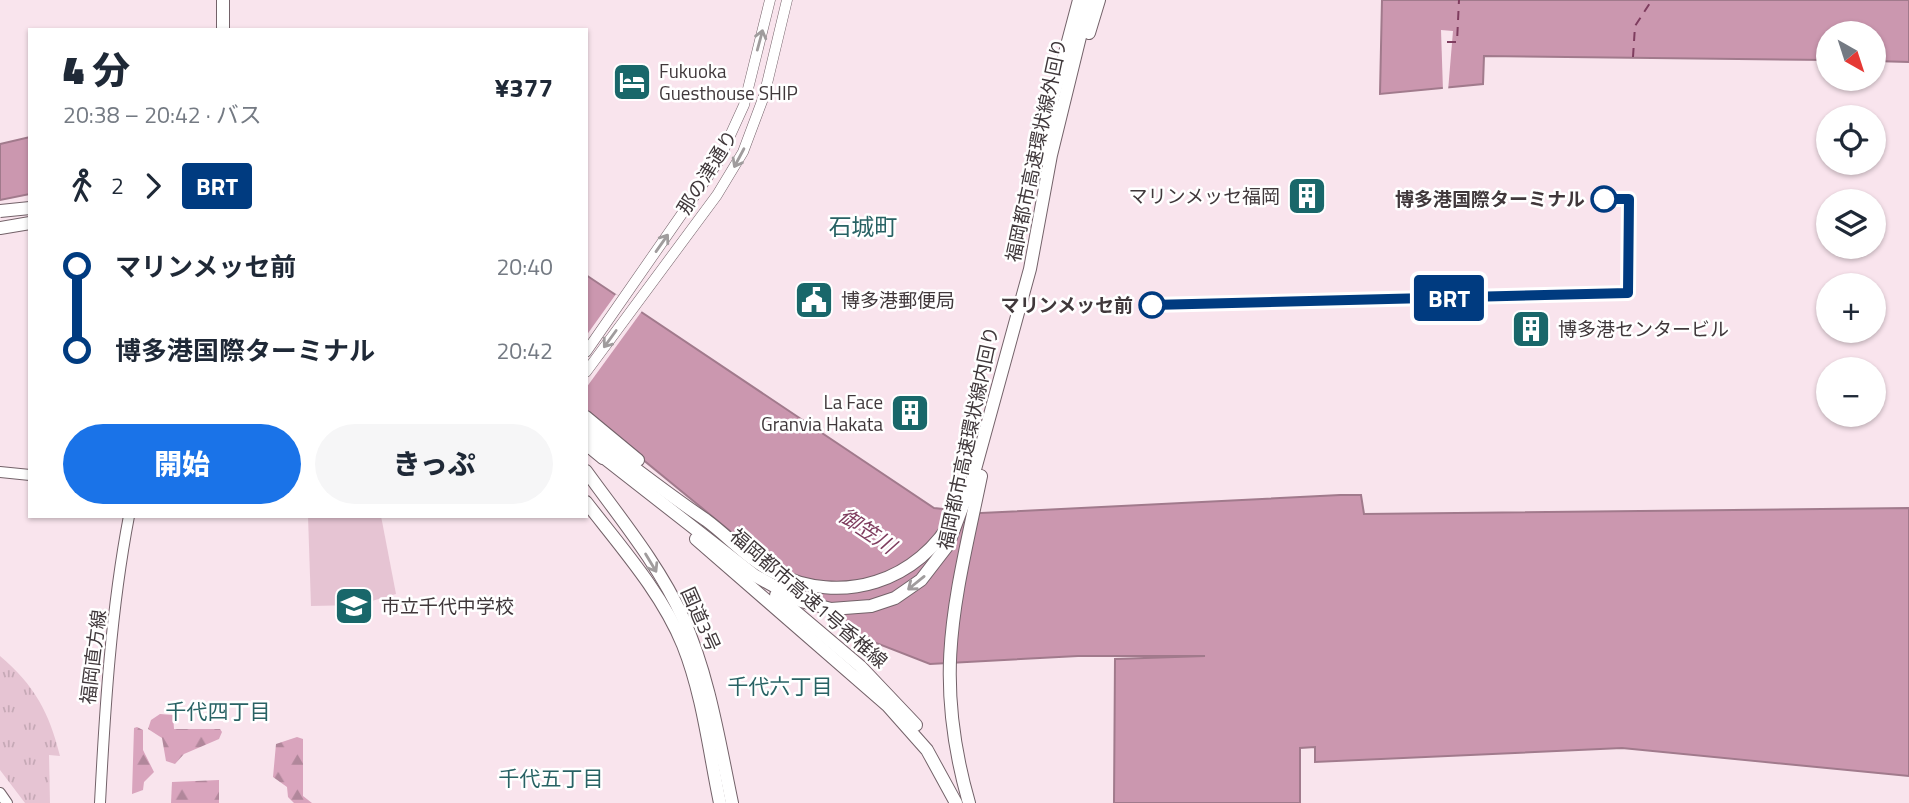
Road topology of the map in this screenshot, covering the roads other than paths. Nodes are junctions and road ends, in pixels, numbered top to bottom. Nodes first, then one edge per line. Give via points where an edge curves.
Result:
1 (225, 0) edge
2 (770, 0) edge
3 (787, 0) edge
4 (1072, 0) edge
5 (1079, 0) edge
6 (1089, 0) edge
7 (1099, 0) edge
8 (223, 28) edge
9 (230, 28) edge
10 (1053, 98) junction
11 (1051, 155) junction
12 (28, 208) edge
13 (0, 212) edge
14 (28, 223) edge
15 (0, 228) edge
16 (1030, 269) junction
17 (1008, 338) junction
18 (588, 349) edge
19 (588, 369) edge
20 (588, 419) edge
21 (588, 433) edge
22 (588, 445) edge
23 (601, 449) junction
24 (0, 472) edge
25 (588, 474) edge
26 (28, 475) edge
27 (588, 505) edge
28 (129, 518) edge
29 (709, 523) junction
30 (0, 793) edge
31 (7, 803) edge
32 (100, 803) edge
33 (720, 803) edge
34 (732, 803) edge
35 (957, 803) edge
36 (970, 803) edge

1 - 8 highway
1 - 9 highway
18 -> 2 main road, 那の津通り via 725,148 744,105
3 -> 19 main road, 那の津通り via 764,96 743,152 717,195
4 - 10 highway
5 - 10 highway, 福岡都市高速環状線内回り
6 - 11 highway, 福岡都市高速環状線外回り
7 - 11 highway
10 - 17 highway, 福岡都市高速環状線内回り
11 - 16 highway, 福岡都市高速環状線外回り
12 - 13 highway, bridge
14 - 15 highway
16 -> 23 highway, 福岡都市高速環状線外回り via 961,518 932,569 895,598 844,609 788,596 754,575
16 - 36 highway via 953,616 949,663 952,716
17 - 29 highway via 975,463 952,520 910,566 858,587 832,589 793,581 757,562
17 - 36 highway, 福岡都市高速環状線内回り via 949,639 950,716
20 - 29 highway
21 - 23 highway
22 - 23 highway, 福岡都市高速環状線外回り
23 - 29 highway
23 - 35 highway, 福岡都市高速環状線外回り via 888,706 927,750
24 - 26 main road
25 -> 34 highway, 国道3号 via 634,536 682,615 703,673
27 - 33 highway, 国道3号 via 656,596 682,644
28 - 32 main road, 福岡直方線 via 104,708
30 - 31 main road

